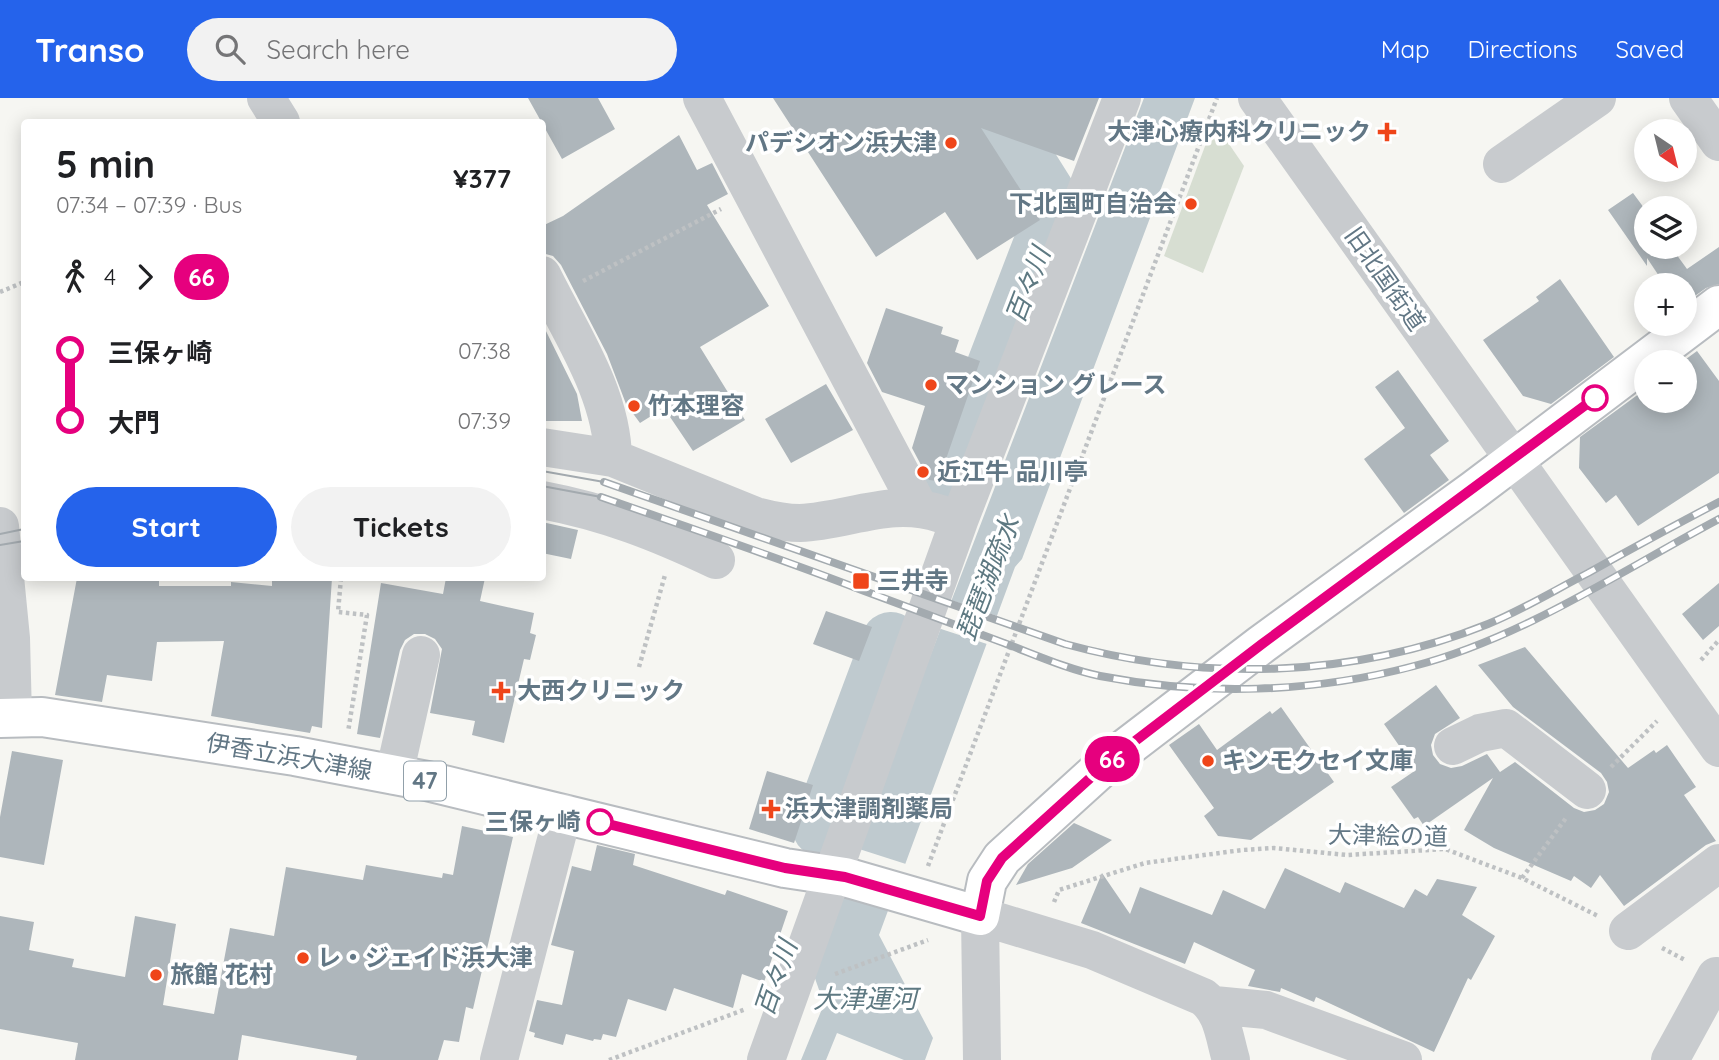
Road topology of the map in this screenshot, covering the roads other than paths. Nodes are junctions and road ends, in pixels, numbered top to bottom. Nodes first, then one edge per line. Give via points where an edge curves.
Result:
1 (267, 98) edge
2 (702, 98) edge
3 (1122, 98) edge
4 (1257, 98) edge
5 (1597, 98) edge
6 (1688, 98) edge
7 (279, 119) edge
8 (1719, 142) edge
9 (1502, 164) dead end
10 (547, 285) edge
11 (1719, 305) edge
12 (546, 448) edge
13 (613, 458) junction
14 (1513, 460) junction
15 (546, 501) edge
16 (918, 506) junction
17 (21, 512) edge
18 (0, 515) edge
19 (959, 521) junction
20 (0, 526) edge
21 (716, 560) dead end
22 (421, 655) dead end
23 (7, 718) edge
24 (1453, 746) dead end
25 (1719, 748) edge
26 (394, 775) junction
27 (1587, 790) road end
28 (563, 813) junction
29 (1719, 863) edge
30 (838, 876) junction
31 (980, 916) junction
32 (1628, 931) road end
33 (1716, 976) road end
34 (1214, 1005) junction
35 (1398, 1059) edge
36 (499, 1060) edge
37 (766, 1060) edge
38 (982, 1060) edge
39 (1231, 1060) edge
40 (1670, 1060) edge

1 - 7 street
2 - 16 street
3 - 19 street
4 - 14 street, 旧北国街道
5 - 9 street
6 - 8 street
10 - 13 street via 606,407
11 - 14 main road
12 - 13 street
13 - 16 street via 778,521 801,523
14 - 25 street, 旧北国街道
14 - 31 main road via 1109,761 1002,858 987,881
15 - 21 street via 596,510
16 - 19 street
17 - 18 street
19 - 30 street
20 - 23 street via 10,638
22 - 26 street
23 - 26 main road, 伊香立浜大津線 / 47 via 42,717
24 - 27 street via 1480,733 1506,728
26 - 28 main road, 伊香立浜大津線 / 47
28 - 30 main road, 伊香立浜大津線 / 47 via 785,868
28 - 36 street
29 - 32 street
30 - 31 main road, 伊香立浜大津線 / 47 via 915,883
30 - 37 street
31 - 34 street via 1092,950 1192,990
31 - 38 street
33 - 40 street
34 - 35 street via 1266,1010
34 - 39 street

